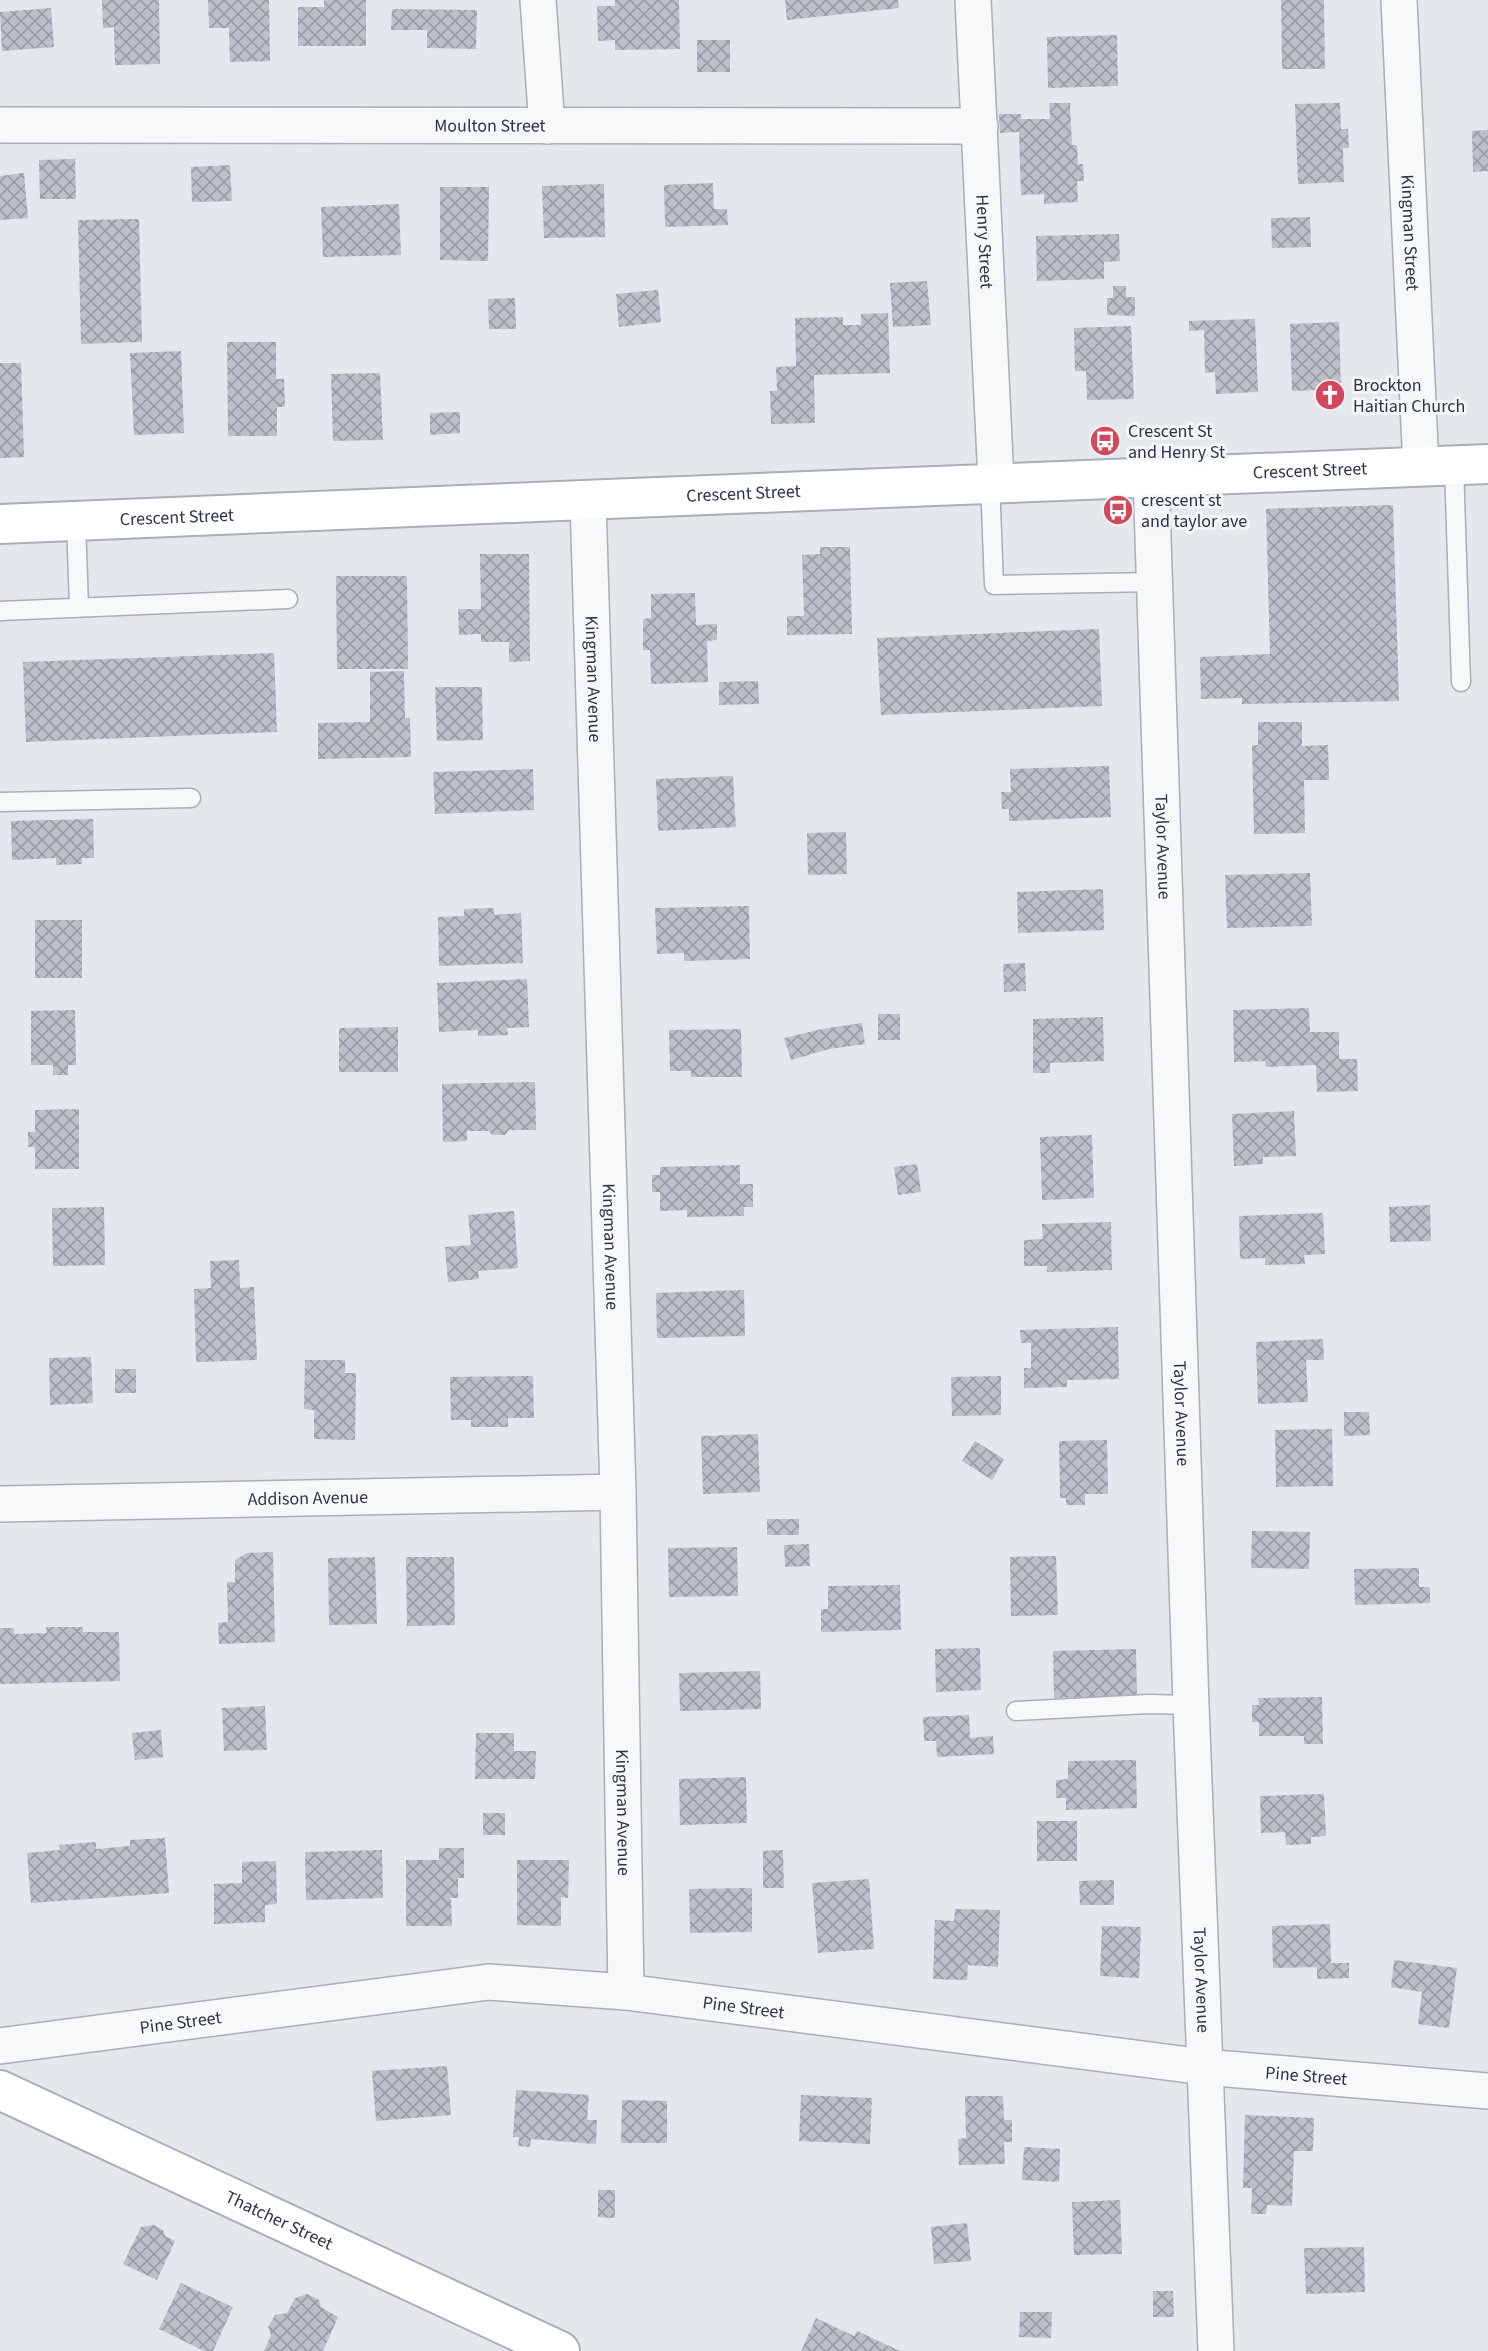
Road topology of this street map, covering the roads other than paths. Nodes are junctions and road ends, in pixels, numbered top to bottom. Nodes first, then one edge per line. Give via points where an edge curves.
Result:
1 (538, 0) edge
2 (973, 0) edge
3 (1399, 0) edge
4 (0, 125) edge
5 (547, 125) junction
6 (980, 126) junction
7 (1454, 466) edge
8 (1151, 476) junction
9 (993, 481) junction
10 (587, 501) junction
11 (76, 521) junction
12 (0, 524) edge
13 (1155, 582) junction
14 (288, 599) dead end
15 (79, 607) junction
16 (0, 611) edge
17 (1461, 682) dead end
18 (191, 798) dead end
19 (0, 802) edge
20 (618, 1492) junction
21 (0, 1504) edge
22 (1191, 1705) junction
23 (1016, 1711) dead end
24 (626, 1992) junction
25 (0, 2046) edge
26 (1205, 2067) junction
27 (0, 2090) edge
28 (1488, 2091) edge
29 (559, 2351) edge
30 (1216, 2351) edge

1 - 5 street
2 - 6 street, Henry Street
3 - 7 street, Kingman Street
4 - 5 street, Moulton Street
5 - 6 street, Moulton Street
6 - 9 street, Henry Street
7 - 8 main road, Crescent Street
7 - 17 lane
8 - 9 main road, Crescent Street
8 - 13 street, Taylor Avenue
9 - 10 main road, Crescent Street
9 - 13 lane via 993,585
10 - 11 main road, Crescent Street
10 - 20 street, Kingman Avenue
11 - 12 main road, Crescent Street
11 - 15 lane
13 - 22 street, Taylor Avenue
14 - 15 lane
15 - 16 lane
18 - 19 lane
20 - 21 street, Addison Avenue
20 - 24 street, Kingman Avenue
22 - 23 lane
22 - 26 street, Taylor Avenue
24 - 25 street, Pine Street via 489,1982
24 - 26 street, Pine Street
26 - 28 street, Pine Street
26 - 30 street, Taylor Avenue
27 - 29 main road, Thatcher Street

